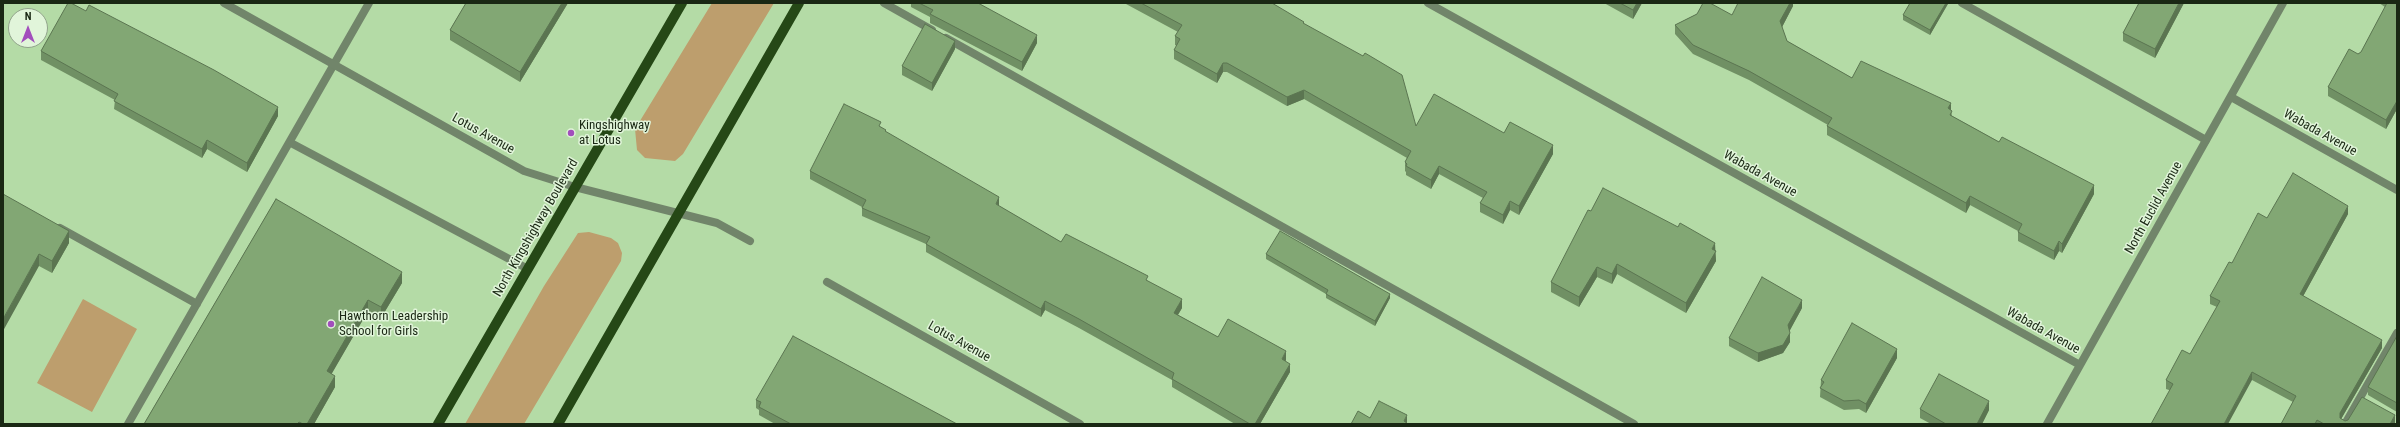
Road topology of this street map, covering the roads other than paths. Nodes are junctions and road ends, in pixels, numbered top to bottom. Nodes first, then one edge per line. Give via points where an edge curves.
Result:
1 (224, 3) edge
2 (369, 3) edge
3 (682, 3) edge
4 (799, 3) edge
5 (884, 3) edge
6 (1428, 3) edge
7 (1962, 3) edge
8 (2283, 3) edge
9 (336, 65) junction
10 (2231, 97) junction
11 (2206, 140) junction
12 (291, 143) junction
13 (575, 187) junction
14 (2397, 190) edge
15 (678, 212) junction
16 (52, 223) edge
17 (750, 241) dead end
18 (528, 269) junction
19 (827, 282) dead end
20 (197, 304) junction
21 (2397, 333) edge
22 (2080, 365) junction
23 (128, 424) edge
24 (438, 424) edge
25 (558, 424) edge
26 (1080, 424) edge
27 (1634, 424) edge
28 (2047, 424) edge
29 (2345, 424) edge

1 - 9 street, Lotus Avenue
2 - 9 street
3 - 13 main road, North Kingshighway Boulevard
4 - 15 main road
5 - 27 street
6 - 22 street, Wabada Avenue
7 - 11 street
8 - 10 street, North Euclid Avenue
9 - 12 street
9 - 13 street, Lotus Avenue via 524,171
10 - 11 street, North Euclid Avenue
10 - 14 street, Wabada Avenue
11 - 22 street, North Euclid Avenue
12 - 18 street
12 - 20 street
13 - 15 street, Lotus Avenue
13 - 18 main road, North Kingshighway Boulevard
15 - 17 street, Lotus Avenue via 717,223
15 - 25 main road
16 - 20 street
18 - 24 main road, North Kingshighway Boulevard
19 - 26 street, Lotus Avenue
20 - 23 street
21 - 29 street via 2363,399
22 - 28 street, North Euclid Avenue

